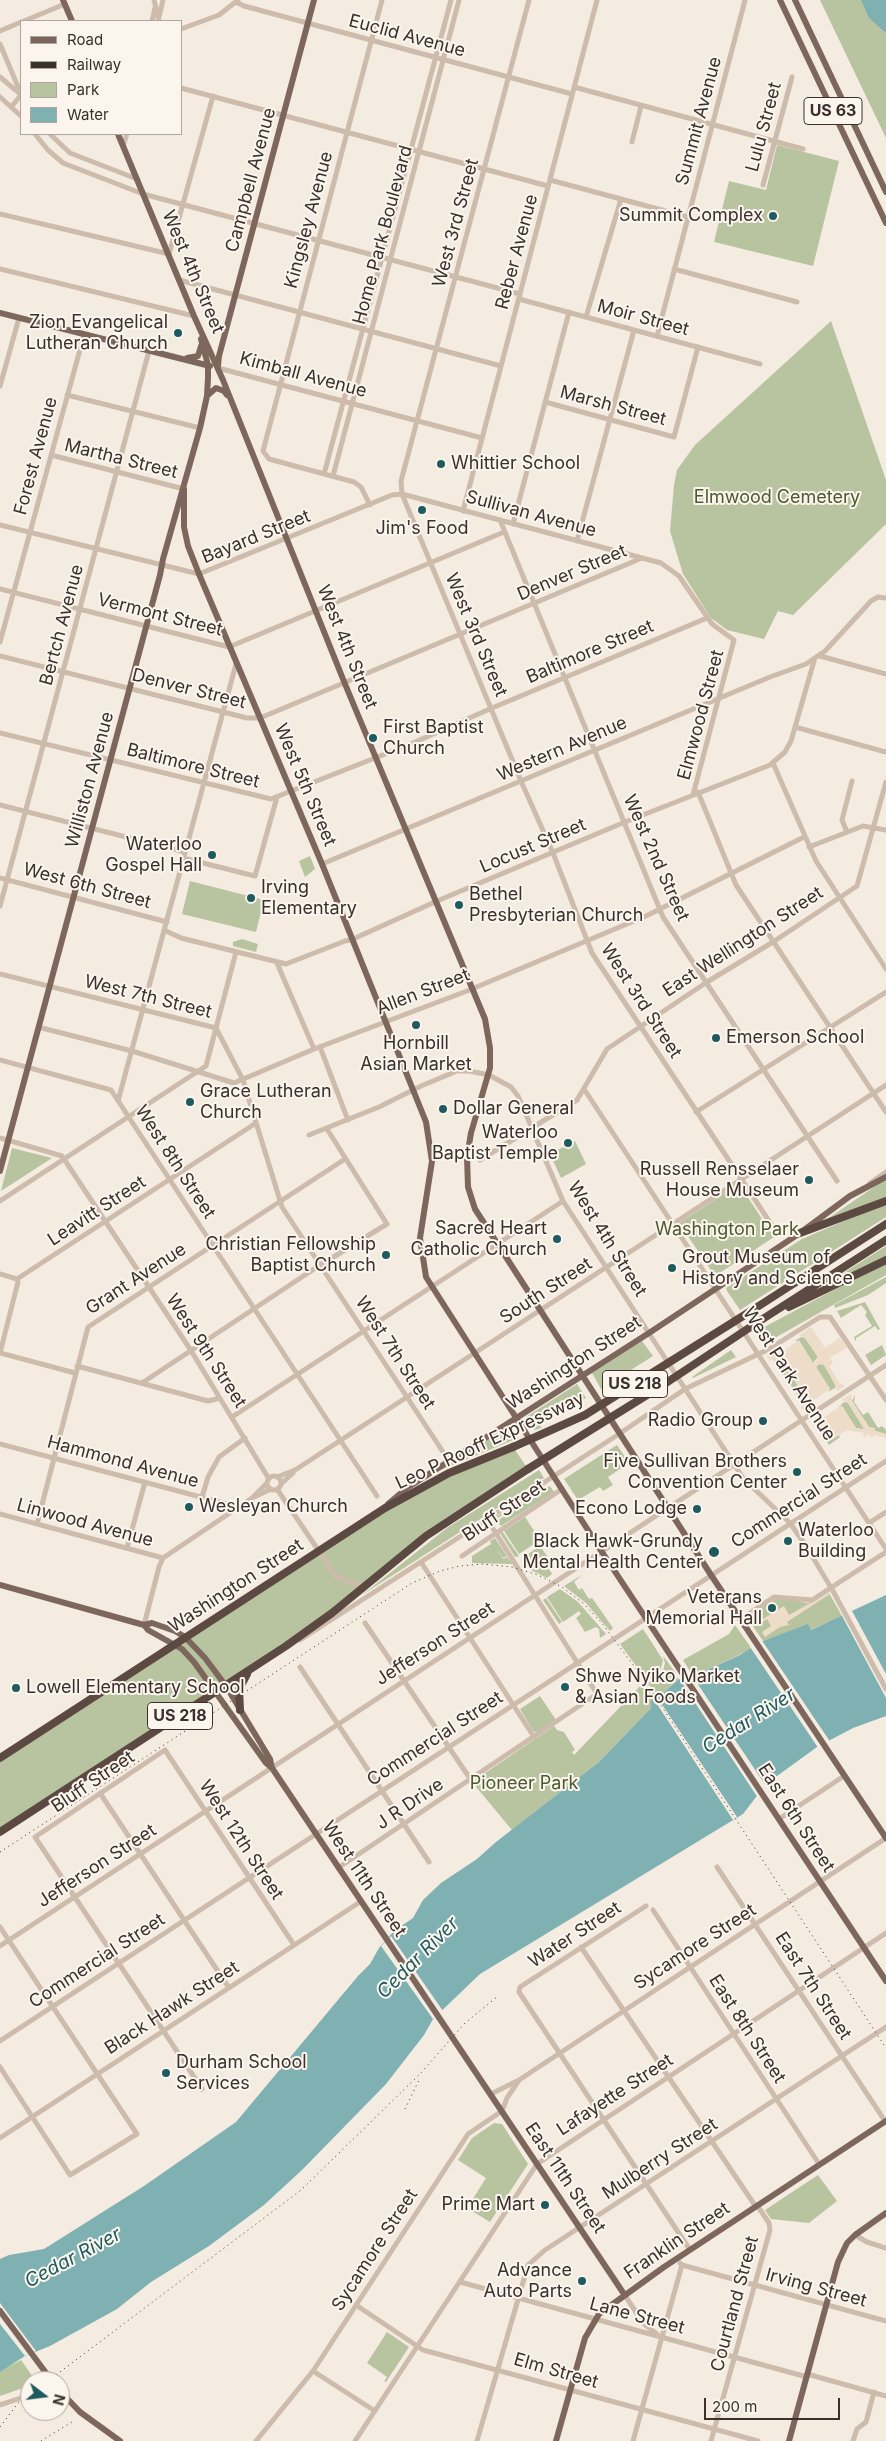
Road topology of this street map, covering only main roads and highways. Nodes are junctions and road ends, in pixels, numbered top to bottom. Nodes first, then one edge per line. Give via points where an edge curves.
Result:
1 (314, 0) edge
2 (780, 0) edge
3 (794, 0) edge
4 (64, 2) edge
5 (72, 20) edge
6 (119, 135) edge
7 (886, 192) edge
8 (886, 223) edge
9 (0, 313) edge
10 (194, 316) junction
11 (201, 339) junction
12 (178, 358) junction
13 (208, 365) junction
14 (218, 368) junction
15 (207, 396) junction
16 (232, 403) junction
17 (184, 489) junction
18 (0, 1171) edge
19 (886, 1177) edge
20 (886, 1201) edge
21 (886, 1224) edge
22 (800, 1233) junction
23 (886, 1240) edge
24 (886, 1260) edge
25 (758, 1322) junction
26 (582, 1375) junction
27 (516, 1419) junction
28 (385, 1508) junction
29 (0, 1586) edge
30 (144, 1625) junction
31 (185, 1637) junction
32 (174, 1645) junction
33 (249, 1670) junction
34 (226, 1686) junction
35 (216, 1692) junction
36 (240, 1710) junction
37 (0, 1758) edge
38 (272, 1768) junction
39 (0, 1832) edge
40 (886, 1838) edge
41 (886, 1981) edge
42 (449, 2031) joint
43 (885, 2121) edge
44 (886, 2213) edge
45 (624, 2294) junction
46 (0, 2311) edge
47 (44, 2371) edge
48 (70, 2402) edge
49 (120, 2441) edge
50 (556, 2441) edge
51 (789, 2441) edge

1 - 14 main road, Campbell Avenue
2 - 8 main road, US 63
3 - 7 main road, US 63
4 - 5 main road
6 - 10 main road, West 4th Street
9 - 12 main road, Kimball Avenue
10 - 11 main road, Williston Avenue
10 - 14 main road, West 4th Street
11 - 12 main road via 202,349 198,356
11 - 13 main road, Williston Avenue
12 - 13 main road, Kimball Avenue
13 - 14 main road, Kimball Avenue
13 - 15 main road, Williston Avenue
14 - 16 main road, West 4th Street
15 - 16 main road via 220,389
15 - 17 main road, Williston Avenue
16 - 26 main road, West 4th Street via 485,1019 490,1038 489,1075 471,1133 466,1167 474,1206
17 - 18 main road, Williston Avenue
17 - 27 main road, West 5th Street via 184,527 188,546 426,1122 431,1141 431,1171 420,1238 424,1268 432,1286
19 - 22 main road, Washington Street via 850,1196
20 - 22 highway
21 - 28 highway, Leo P Rooff Expressway / US 218, bridge via 585,1415 449,1473
22 - 26 main road, Washington Street
23 - 25 highway, Leo P Rooff Expressway / US 218
24 - 25 highway
25 - 33 highway, Leo P Rooff Expressway / US 218, bridge via 446,1522 366,1586
26 - 27 main road, Washington Street
26 - 40 main road
27 - 28 main road, Washington Street via 407,1488
27 - 41 main road, East 6th Street
28 - 31 highway, Washington Street / US 218
29 - 30 main road, West 11th Street
30 - 31 main road, West 11th Street via 152,1623
30 - 32 main road, West 11th Street
31 - 32 highway, Washington Street / US 218
31 - 34 main road, West 11th Street
32 - 35 main road, West 11th Street via 194,1662
32 - 37 highway, Washington Street / US 218
33 - 34 highway, US 218
33 - 36 highway via 240,1689
34 - 35 highway, US 218
34 - 36 main road, West 11th Street
35 - 38 main road, West 11th Street
35 - 39 highway, US 218
36 - 38 main road, West 11th Street
38 - 42 main road, West 11th Street
42 - 45 main road, East 11th Street
43 - 45 main road, Franklin Street
44 - 51 main road via 854,2235 838,2262
45 - 50 main road, Franklin Street via 595,2319 585,2338
46 - 47 main road
48 - 49 main road

